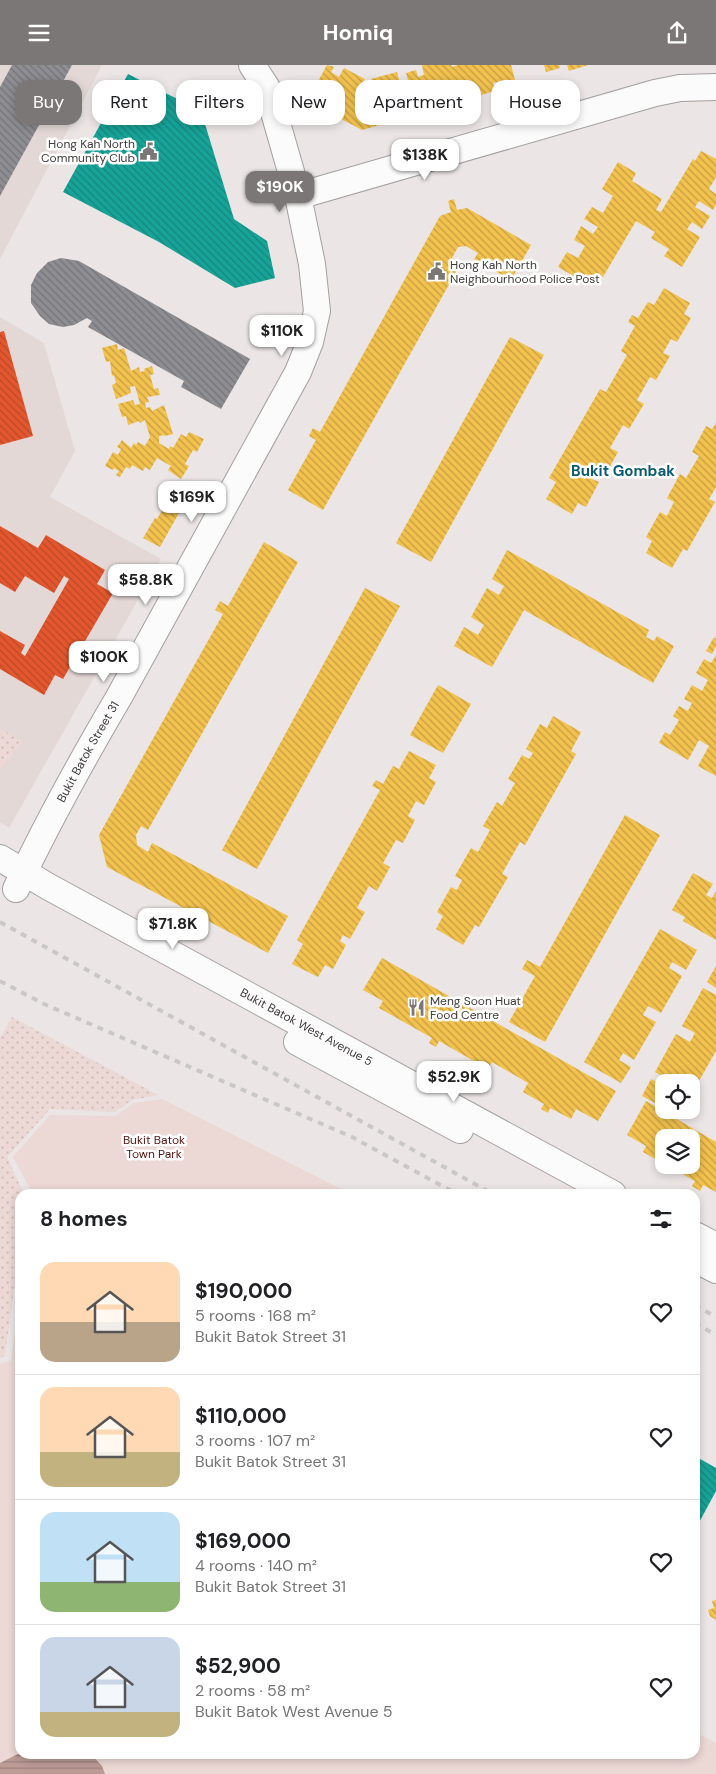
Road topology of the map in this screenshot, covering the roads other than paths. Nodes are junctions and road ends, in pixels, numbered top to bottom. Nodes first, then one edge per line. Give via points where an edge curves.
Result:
1 (252, 65) edge
2 (716, 87) edge
3 (298, 196) junction
4 (0, 858) edge
5 (13, 880) edge
6 (569, 1189) edge
7 (604, 1189) edge
8 (700, 1238) edge
9 (716, 1246) edge
10 (700, 1262) edge
11 (716, 1270) edge

1 - 3 street, Bukit Batok Street 31 via 267,88
2 - 3 street via 680,88 655,93
3 - 5 street, Bukit Batok Street 31 via 312,264 317,311 310,342 298,372 120,697
4 - 5 street, Bukit Batok West Avenue 5
5 - 6 street, Bukit Batok West Avenue 5
5 - 7 street, Bukit Batok West Avenue 5 via 49,887
8 - 9 street
10 - 11 street

